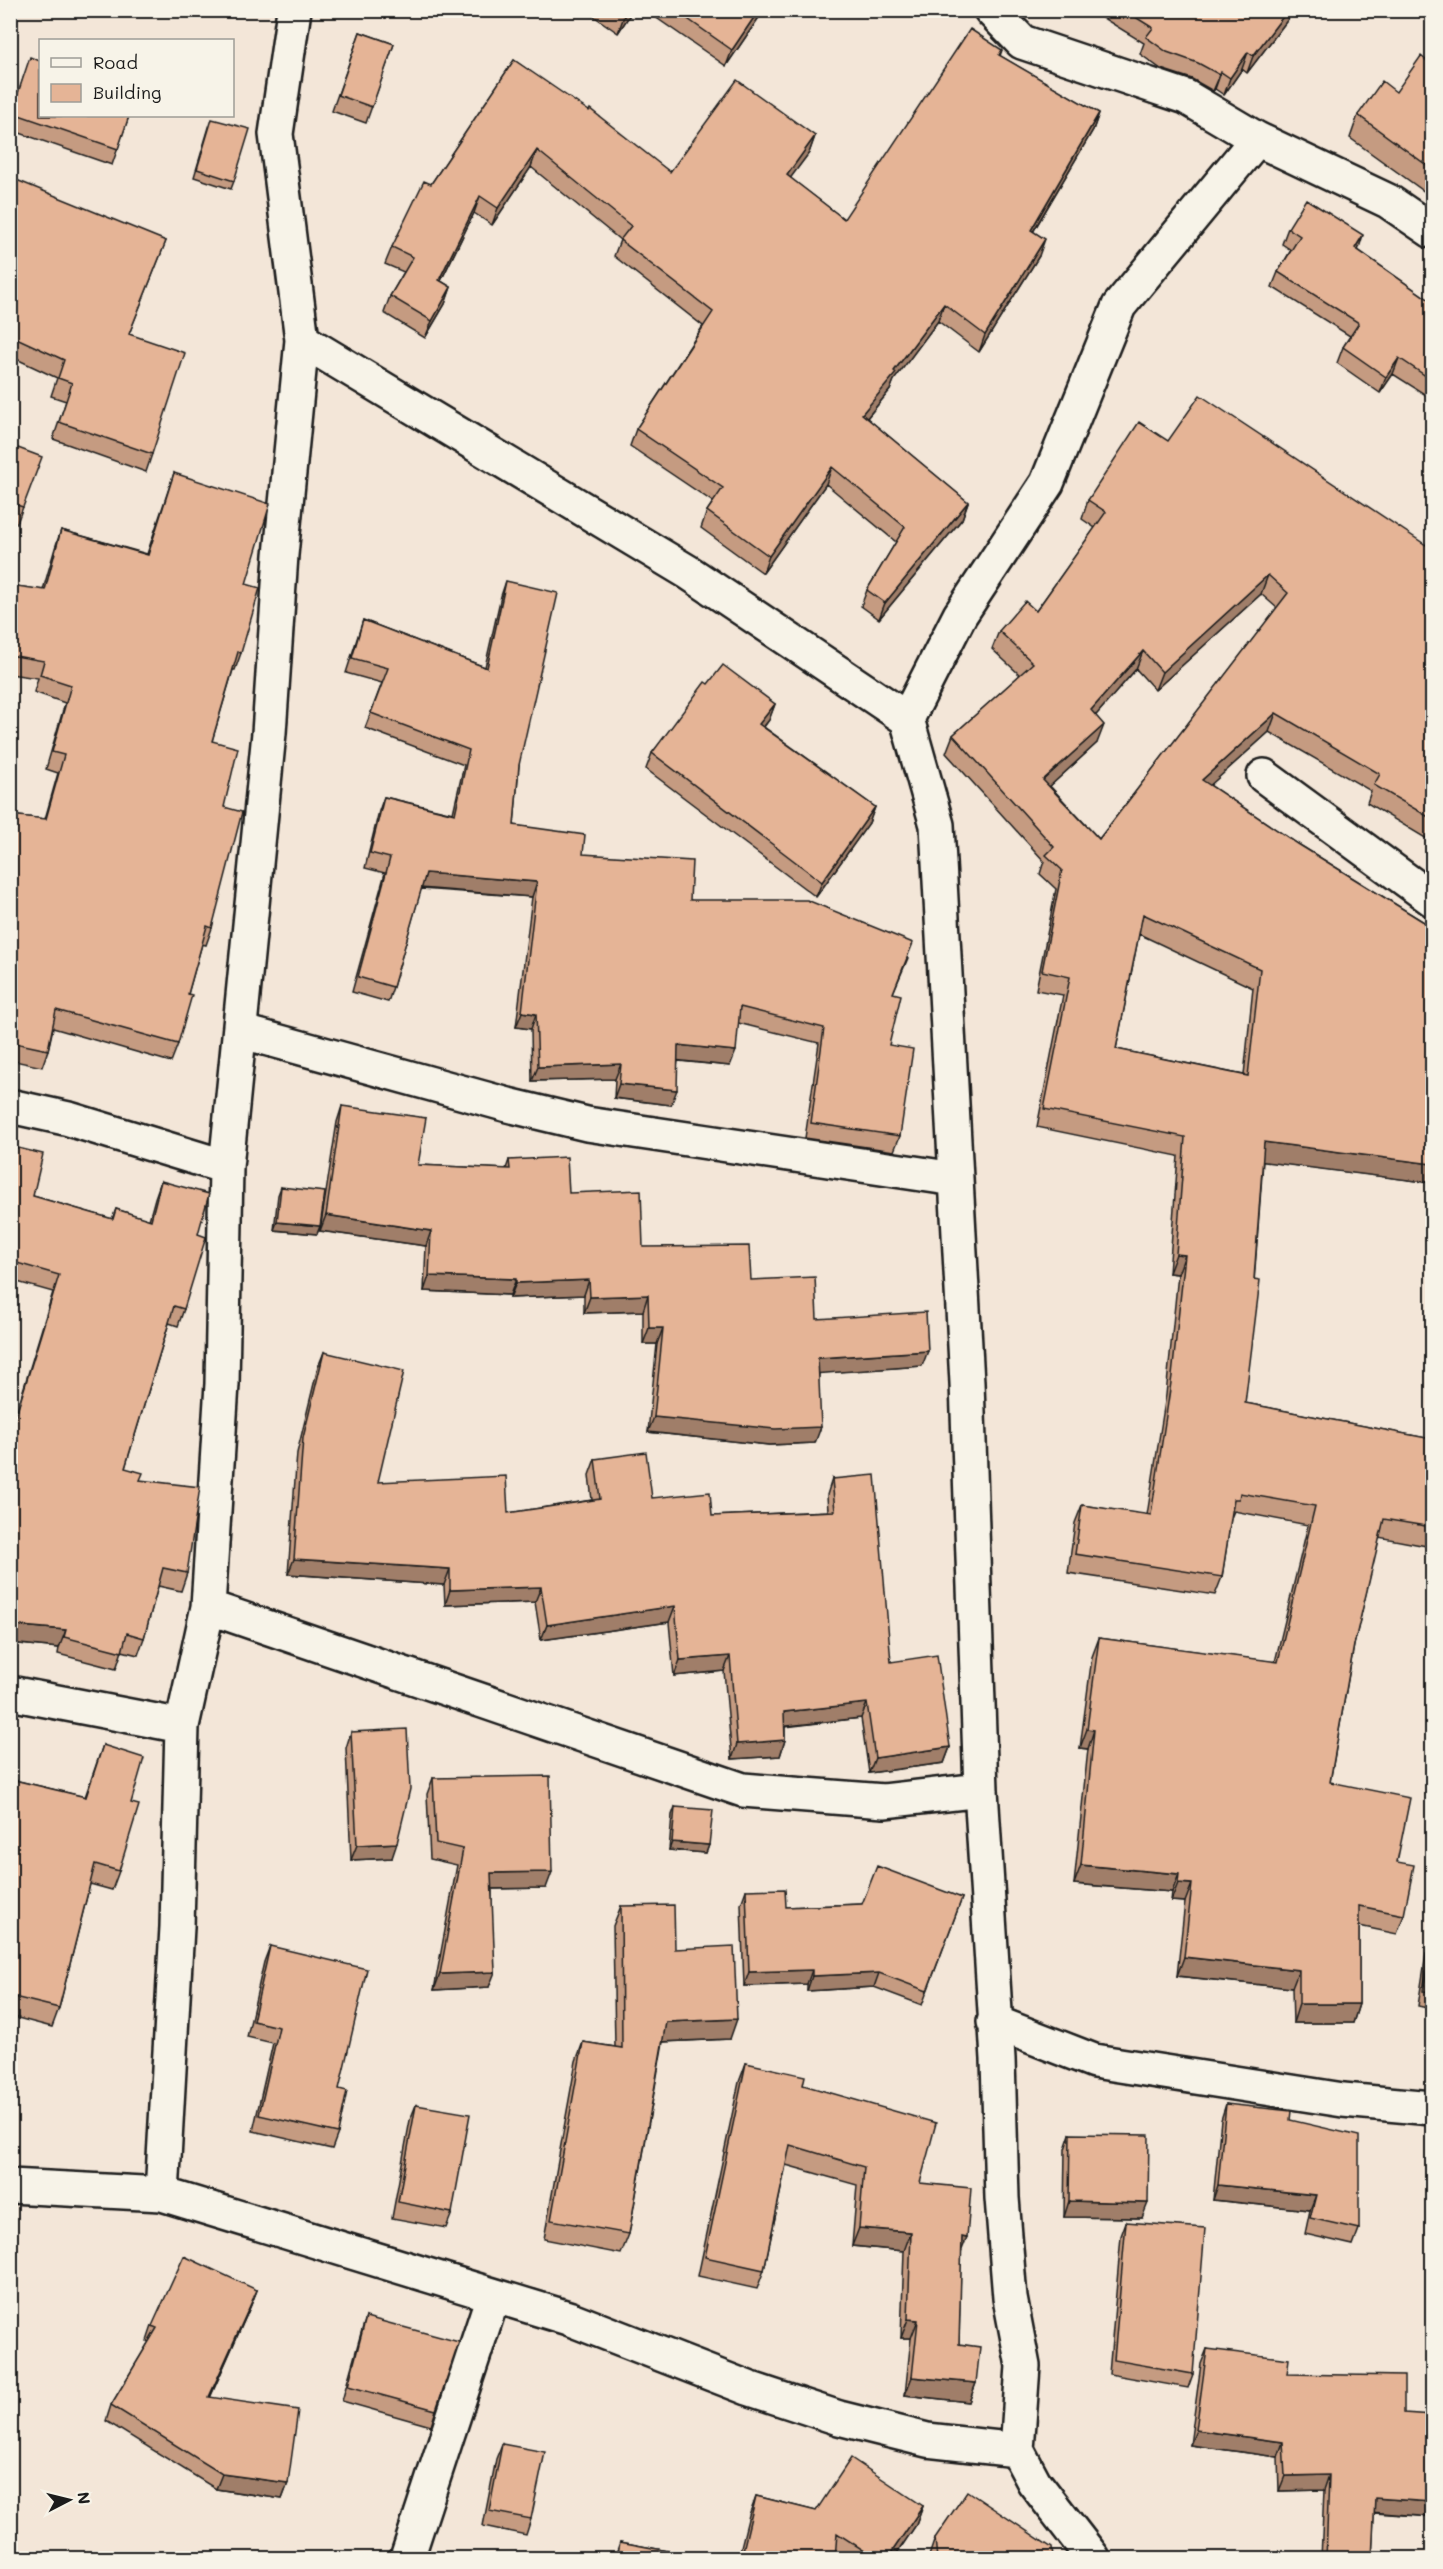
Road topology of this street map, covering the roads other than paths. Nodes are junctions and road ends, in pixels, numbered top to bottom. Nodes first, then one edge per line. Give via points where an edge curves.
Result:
1 (294, 10) edge
2 (991, 10) edge
3 (1257, 139) junction
4 (1432, 231) edge
5 (302, 340) junction
6 (908, 719) junction
7 (1264, 776) dead end
8 (1432, 899) edge
9 (240, 1031) junction
10 (10, 1106) edge
11 (226, 1167) junction
12 (955, 1179) junction
13 (208, 1606) junction
14 (10, 1693) edge
15 (182, 1726) junction
16 (981, 1790) junction
17 (994, 2022) junction
18 (1432, 2108) edge
19 (10, 2186) edge
20 (162, 2194) junction
21 (493, 2296) junction
22 (1017, 2450) junction
23 (407, 2559) edge
24 (1093, 2559) edge

1 - 5 street via 276,134
2 - 3 street via 1022,42 1186,97
3 - 4 street via 1388,201
3 - 6 street via 1119,306 1047,483 960,615
5 - 6 street via 688,573
5 - 9 street
6 - 12 street via 937,825
7 - 8 street
9 - 11 street
9 - 12 street via 587,1124
10 - 11 street via 69,1119
11 - 13 street via 222,1384
12 - 16 street via 968,1383
13 - 15 street
13 - 16 street via 743,1790 884,1801
14 - 15 street
15 - 20 street via 177,1927
16 - 17 street
17 - 18 street via 1094,2061 1343,2100
17 - 22 street via 1010,2298 1023,2366
19 - 20 street
20 - 21 street
21 - 22 street via 568,2318 748,2388 839,2418 927,2440
21 - 23 street
22 - 24 street via 1034,2482

